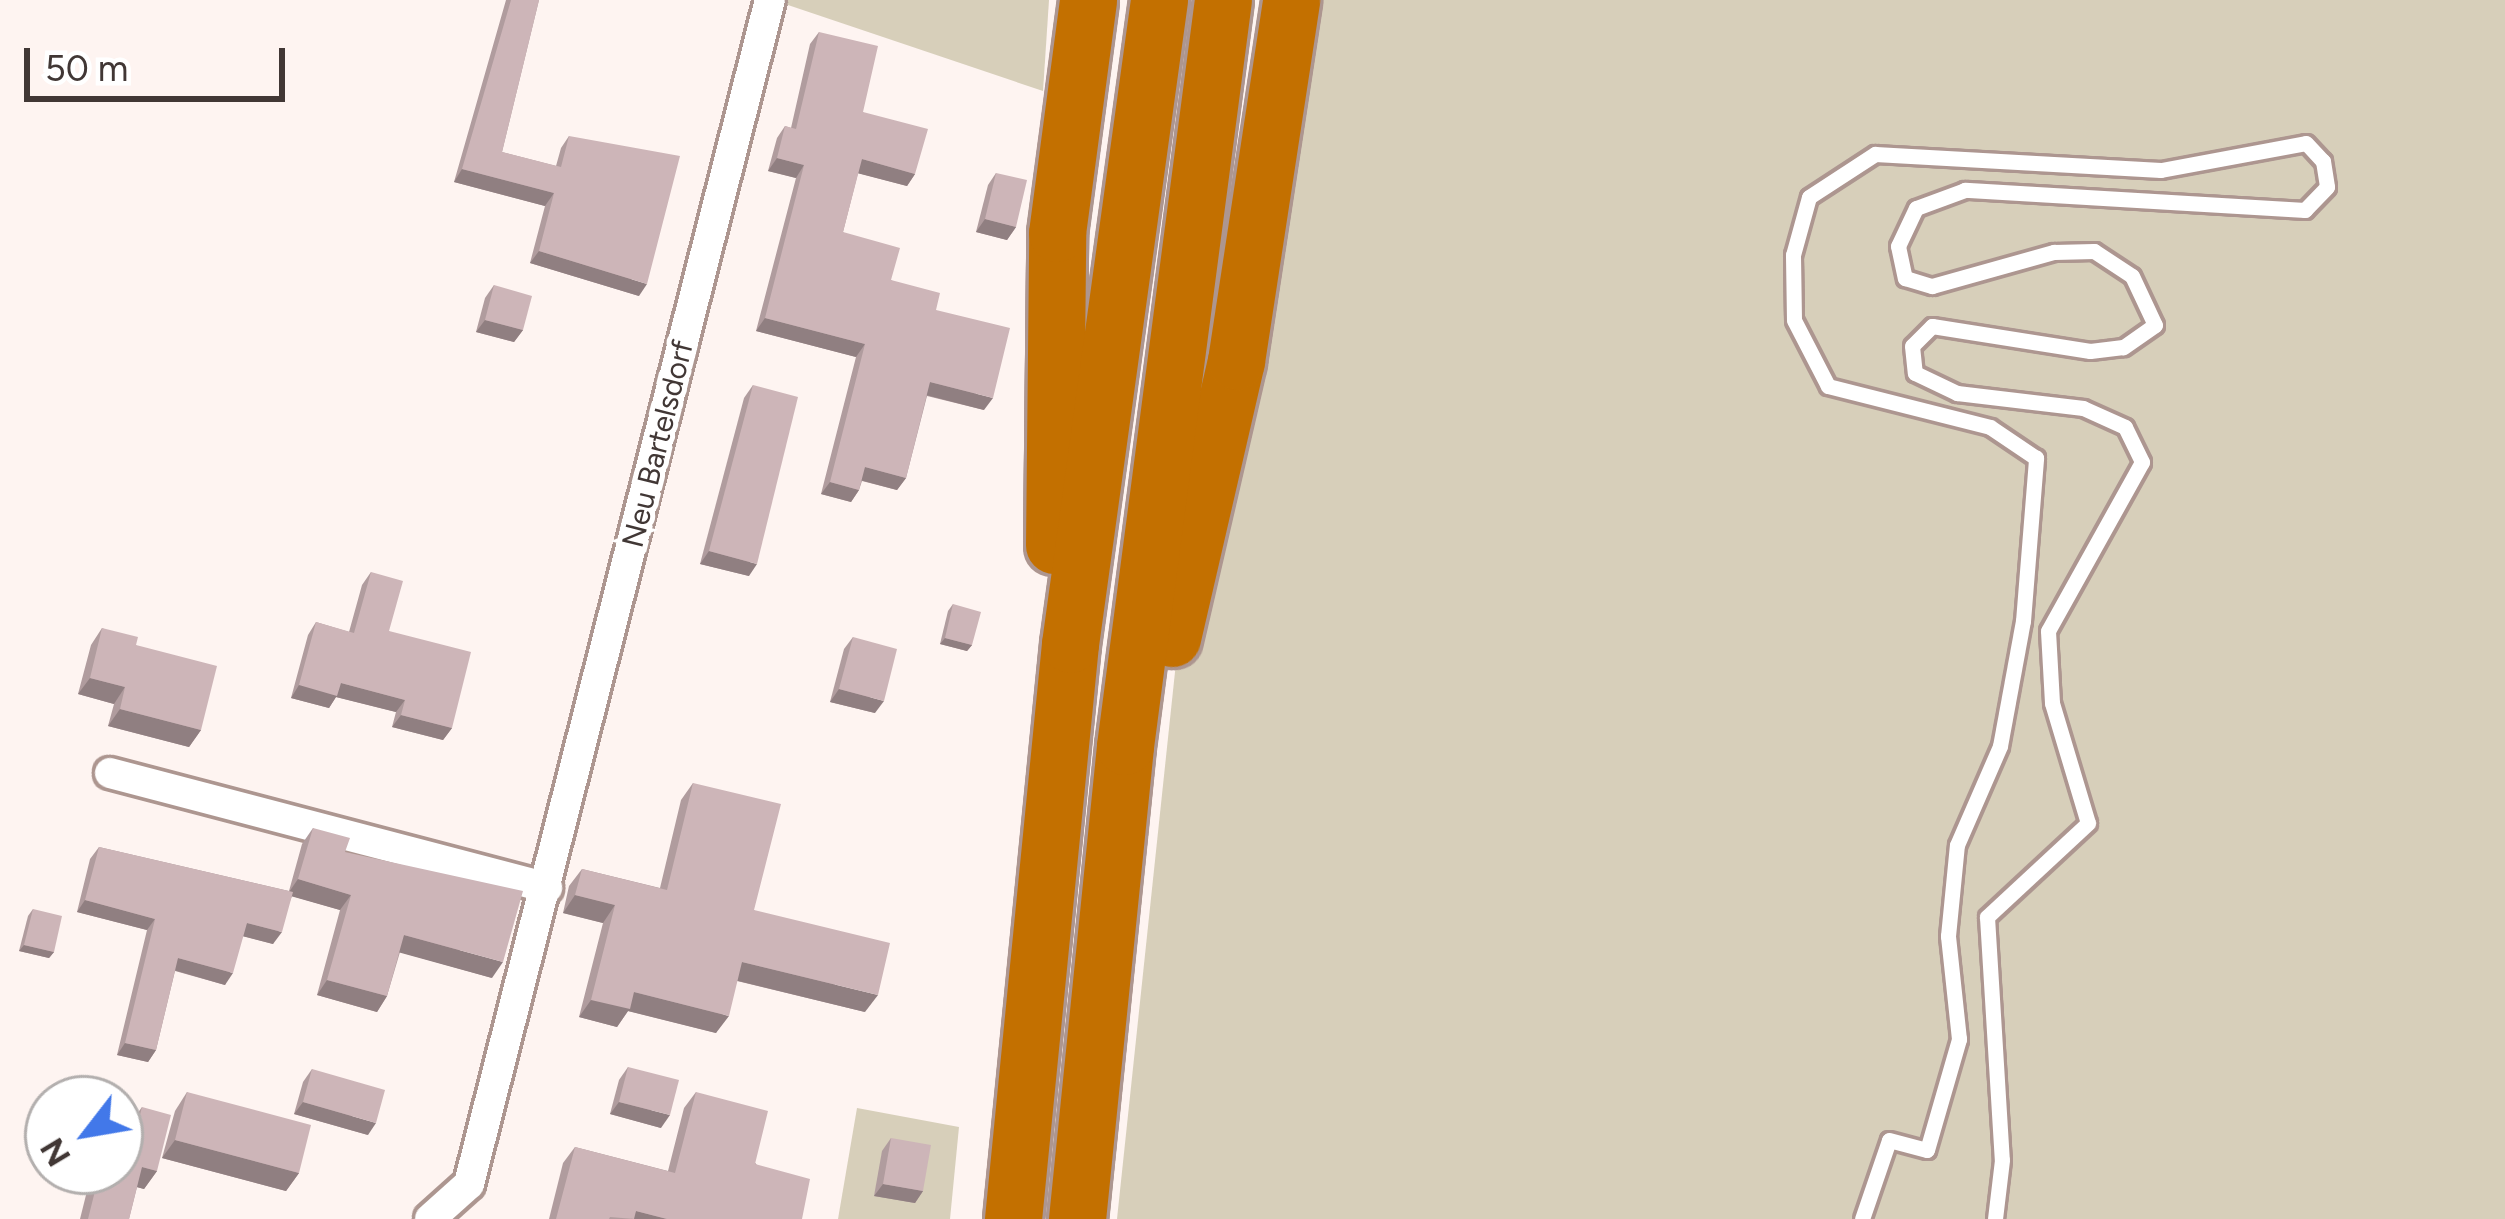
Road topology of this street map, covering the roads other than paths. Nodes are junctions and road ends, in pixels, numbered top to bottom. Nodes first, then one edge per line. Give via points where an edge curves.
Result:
1 (770, 0) edge
2 (1088, 0) edge
3 (1159, 0) edge
4 (1223, 0) edge
5 (1291, 0) edge
6 (1070, 644) junction
7 (1126, 746) junction
8 (110, 773) dead end
9 (547, 888) junction
10 (430, 1219) edge
11 (1013, 1219) edge
12 (1077, 1219) edge
13 (1862, 1219) edge
14 (1994, 1219) edge

1 - 9 street, Neu Bartelsdorf
2 - 6 highway via 1052,333 1054,544
3 - 6 highway
4 - 7 highway
5 - 7 highway via 1236,361 1164,671
6 - 11 highway
7 - 12 highway
8 - 9 street
9 - 10 street, Neu Bartelsdorf via 469,1184
13 - 14 lane via 1888,1141 1927,1150 1959,1039 1948,936 1957,845 2000,746 2023,621 2036,458 1990,427 1828,386 1794,320 1793,255 1809,197 1875,154 2161,170 2306,142 2323,161 2327,187 2305,210 1965,190 1916,208 1898,246 1905,278 1932,286 2054,251 2094,250 2132,276 2155,325 2123,347 2090,351 1932,326 1912,346 1915,373 1957,393 2083,409 2125,427 2142,462 2048,631 2052,703 2088,823 1988,917 2002,1160

